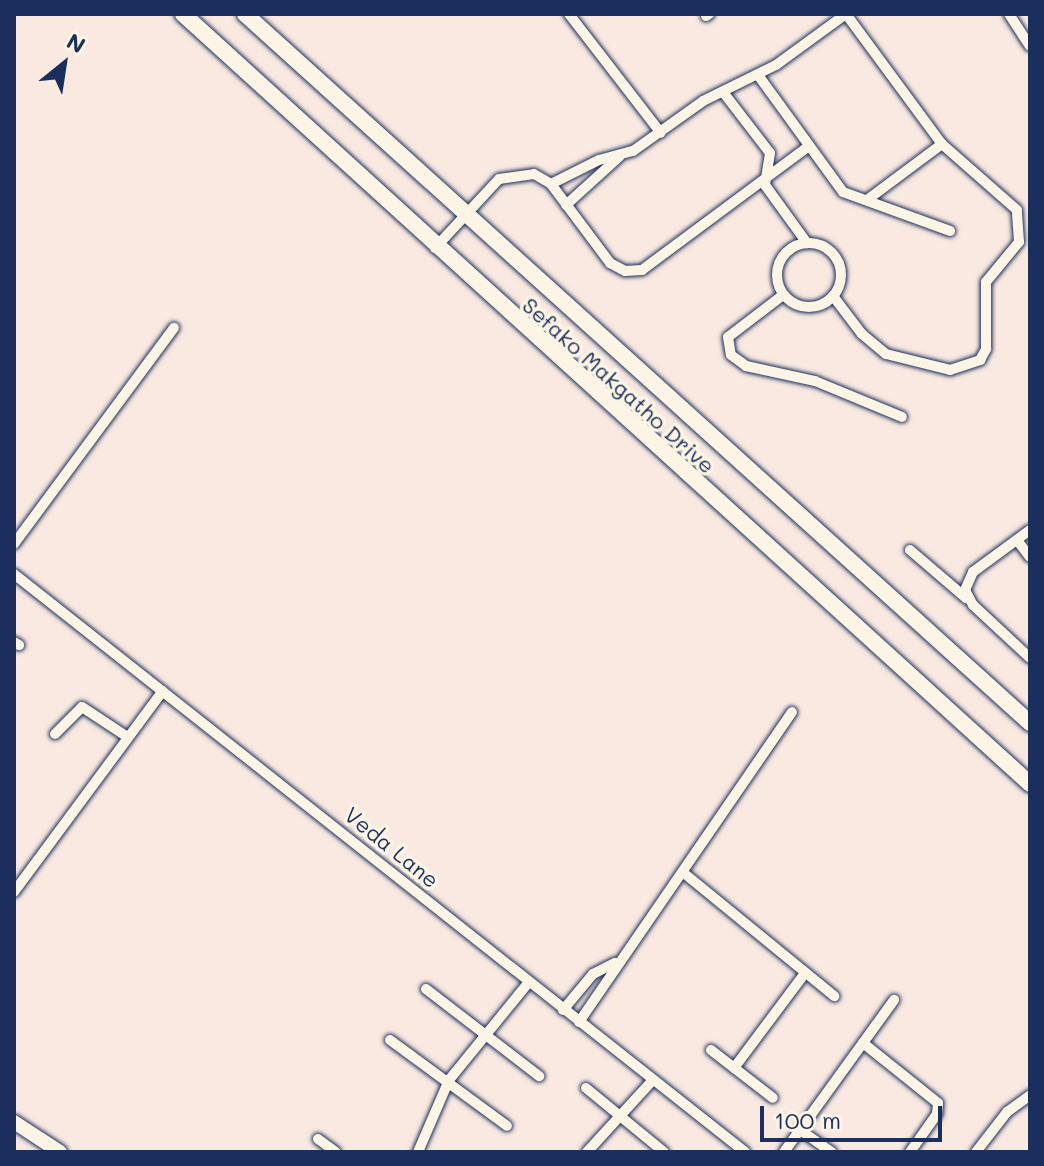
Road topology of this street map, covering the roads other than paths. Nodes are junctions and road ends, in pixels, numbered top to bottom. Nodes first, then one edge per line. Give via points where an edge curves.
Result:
1 (183, 14) edge
2 (245, 14) edge
3 (569, 14) edge
4 (846, 14) edge
5 (1010, 15) edge
6 (1030, 46) edge
7 (758, 75) junction
8 (723, 92) junction
9 (661, 133) junction
10 (942, 144) junction
11 (809, 146) junction
12 (619, 157) junction
13 (767, 176) junction
14 (551, 184) junction
15 (867, 200) junction
16 (566, 205) junction
17 (464, 212) junction
18 (950, 231) dead end
19 (807, 243) junction
20 (435, 248) junction
21 (783, 295) junction
22 (833, 296) junction
23 (174, 328) dead end
24 (902, 417) dead end
25 (1030, 530) edge
26 (1017, 540) junction
27 (14, 544) edge
28 (910, 550) dead end
29 (1030, 557) edge
30 (14, 574) edge
31 (973, 605) junction
32 (1030, 658) edge
33 (163, 691) junction
34 (792, 712) dead end
35 (1030, 723) edge
36 (55, 734) dead end
37 (126, 736) junction
38 (1030, 784) edge
39 (685, 874) junction
40 (14, 892) edge
41 (615, 963) junction
42 (805, 973) junction
43 (529, 982) junction
44 (426, 989) dead end
45 (834, 996) dead end
46 (894, 1000) dead end
47 (563, 1010) junction
48 (579, 1022) junction
49 (487, 1035) junction
50 (390, 1040) dead end
51 (863, 1043) junction
52 (711, 1050) dead end
53 (734, 1068) junction
54 (539, 1076) dead end
55 (449, 1080) junction
56 (652, 1081) junction
57 (586, 1088) dead end
58 (1030, 1095) edge
59 (773, 1098) dead end
60 (620, 1117) junction
61 (14, 1122) edge
62 (507, 1126) dead end
63 (800, 1130) junction
64 (318, 1139) dead end
65 (60, 1152) edge
66 (336, 1152) edge
67 (418, 1152) edge
68 (587, 1152) edge
69 (664, 1152) edge
70 (745, 1152) edge
71 (784, 1152) edge
72 (832, 1152) edge
73 (910, 1152) edge
74 (976, 1152) edge

1 - 20 main road, Sefako Makgatho Drive
2 - 17 main road, Sefako Makgatho Drive
3 - 9 street
4 - 7 street
4 - 10 street
5 - 6 street
7 - 8 street
7 - 11 street
8 - 9 street
8 - 13 street via 770,153
9 - 12 street
10 - 15 street
10 - 22 street via 1017,210 1019,242 986,282 986,349 980,360 950,370 886,354 862,334
11 - 13 street
11 - 15 street via 843,192
12 - 14 street via 599,160
12 - 16 street
13 - 16 street via 655,262 633,272 610,263
13 - 19 street via 771,197
14 - 16 street
14 - 17 street via 534,174 507,175
15 - 18 street
17 - 20 street
17 - 35 main road, Sefako Makgatho Drive
19 - 21 street via 775,272
19 - 22 street via 825,246 838,258 842,278
20 - 38 main road, Sefako Makgatho Drive
21 - 22 street via 806,307
21 - 24 street via 728,337 731,355 746,366 815,381
23 - 27 street
25 - 26 street
26 - 29 street
26 - 31 street via 967,579 965,590
28 - 31 street
30 - 33 street, Veda Lane
31 - 32 street
33 - 37 street
33 - 43 street, Veda Lane
34 - 39 street
36 - 37 street via 82,707
37 - 40 street
39 - 41 street
39 - 42 street
41 - 47 street via 593,974
41 - 48 street
42 - 45 street
42 - 53 street
43 - 47 street, Veda Lane
43 - 49 street
44 - 49 street
46 - 51 street
47 - 48 street, Veda Lane
48 - 56 street, Veda Lane
49 - 54 street
49 - 55 street
50 - 55 street
51 - 63 street
51 - 73 street via 938,1103 937,1114
52 - 53 street
53 - 59 street
55 - 62 street
55 - 67 street
56 - 60 street
56 - 70 street, Veda Lane
57 - 60 street
58 - 74 street via 1007,1112
60 - 68 street
60 - 69 street
61 - 65 street
63 - 71 street
63 - 72 street
64 - 66 street

